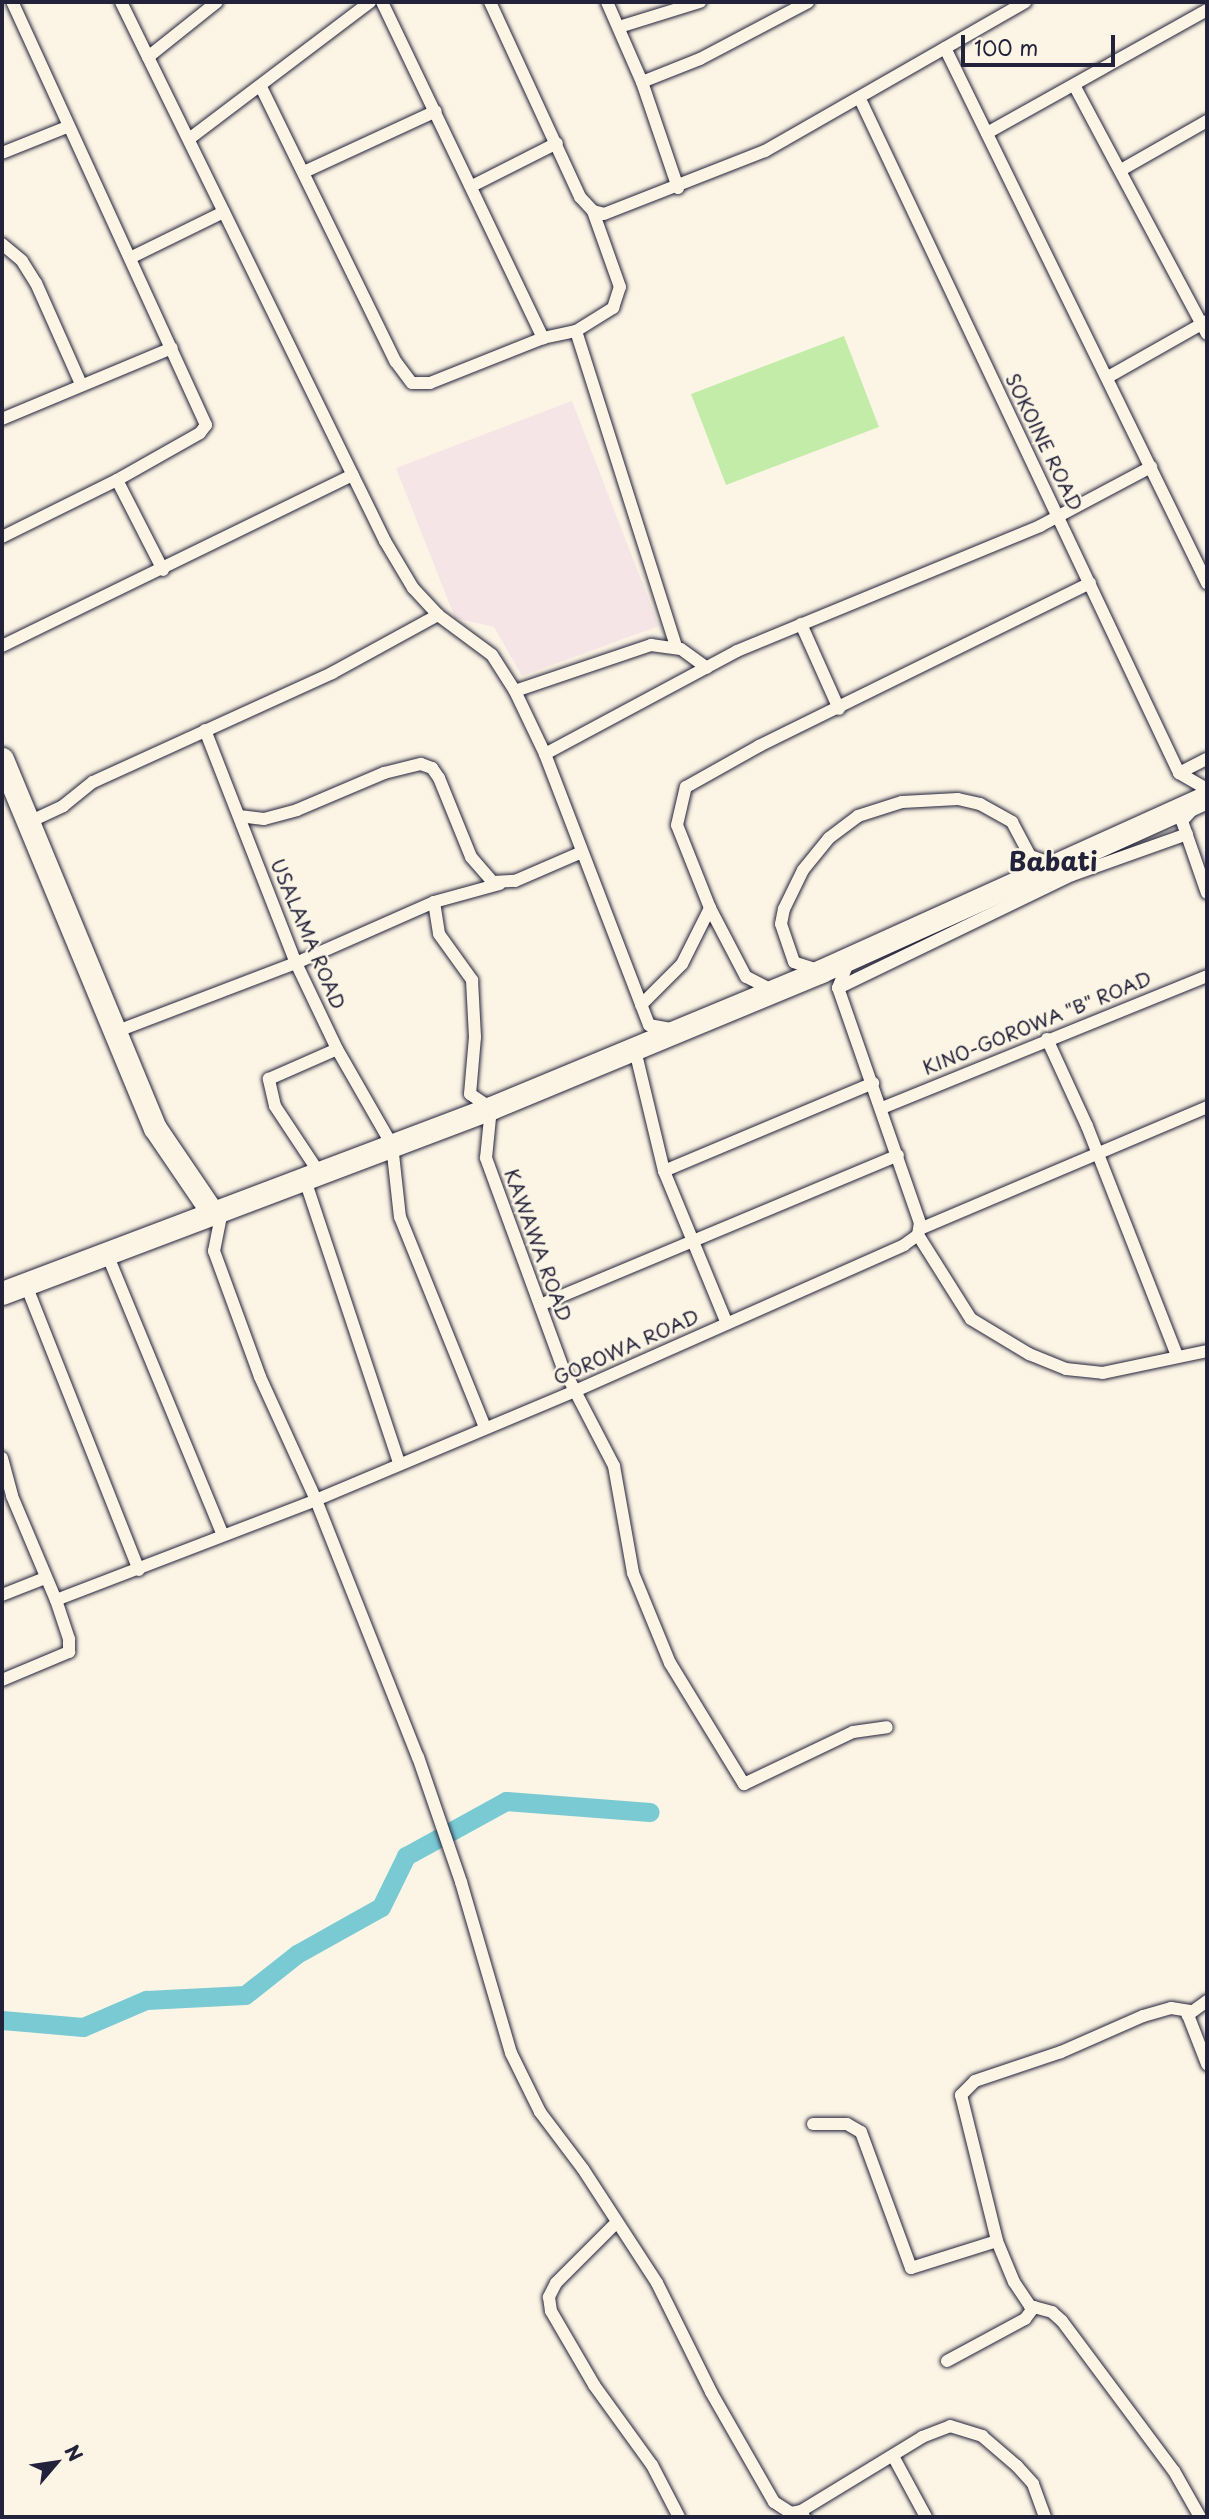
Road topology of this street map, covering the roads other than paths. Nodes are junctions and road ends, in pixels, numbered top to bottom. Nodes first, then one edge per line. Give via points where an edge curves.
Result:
1 (12, 2) edge
2 (121, 2) edge
3 (217, 2) edge
4 (370, 2) edge
5 (382, 2) edge
6 (490, 2) edge
7 (607, 2) edge
8 (700, 2) edge
9 (808, 2) edge
10 (1025, 2) edge
11 (1002, 7) edge
12 (1207, 10) edge
13 (619, 27) junction
14 (945, 48) junction
15 (148, 57) junction
16 (642, 82) junction
17 (1074, 86) junction
18 (261, 87) junction
19 (860, 99) junction
20 (436, 111) junction
21 (1206, 126) edge
22 (67, 127) junction
23 (987, 133) junction
24 (189, 139) junction
25 (557, 143) junction
26 (2, 153) edge
27 (1121, 170) junction
28 (304, 172) junction
29 (471, 186) junction
30 (678, 188) junction
31 (593, 211) junction
32 (224, 212) junction
33 (2, 244) edge
34 (132, 257) junction
35 (1206, 326) edge
36 (576, 331) junction
37 (543, 338) junction
38 (172, 348) junction
39 (1108, 377) junction
40 (82, 384) junction
41 (2, 419) edge
42 (1151, 467) junction
43 (353, 475) junction
44 (117, 480) junction
45 (1060, 517) junction
46 (2, 537) edge
47 (163, 570) junction
48 (1090, 583) junction
49 (1207, 583) edge
50 (438, 615) junction
51 (801, 624) junction
52 (2, 646) edge
53 (676, 647) junction
54 (708, 668) junction
55 (515, 691) junction
56 (839, 709) junction
57 (205, 730) junction
58 (545, 754) junction
59 (2, 759) edge
60 (1207, 759) edge
61 (1179, 773) junction
62 (1204, 796) edge
63 (239, 816) junction
64 (29, 822) junction
65 (1188, 834) junction
66 (582, 852) junction
67 (1064, 870) junction
68 (500, 884) junction
69 (1207, 894) edge
70 (434, 902) junction
71 (710, 908) junction
72 (850, 959) junction
73 (296, 963) junction
74 (821, 971) junction
75 (1207, 976) edge
76 (838, 988) junction
77 (774, 991) junction
78 (641, 1004) junction
79 (675, 1030) junction
80 (115, 1032) junction
81 (1047, 1039) junction
82 (634, 1046) junction
83 (337, 1049) junction
84 (873, 1083) junction
85 (1207, 1107) edge
86 (491, 1108) junction
87 (882, 1108) junction
88 (155, 1128) junction
89 (392, 1145) junction
90 (1095, 1154) junction
91 (898, 1155) junction
92 (664, 1171) junction
93 (311, 1174) junction
94 (258, 1194) junction
95 (217, 1212) junction
96 (919, 1232) junction
97 (692, 1240) junction
98 (107, 1254) junction
99 (45, 1276) junction
100 (2, 1293) edge
101 (540, 1305) junction
102 (727, 1324) junction
103 (1207, 1351) edge
104 (1177, 1356) junction
105 (573, 1392) junction
106 (485, 1427) junction
107 (2, 1458) edge
108 (399, 1463) junction
109 (7, 1497) edge
110 (316, 1500) junction
111 (223, 1535) junction
112 (139, 1570) junction
113 (45, 1578) junction
114 (2, 1595) edge
115 (55, 1600) junction
116 (2, 1680) edge
117 (887, 1727) dead end
118 (1207, 2001) edge
119 (1189, 2011) junction
120 (1207, 2064) edge
121 (813, 2124) dead end
122 (617, 2222) junction
123 (997, 2241) junction
124 (1034, 2307) junction
125 (947, 2361) dead end
126 (893, 2456) junction
127 (802, 2514) edge
128 (679, 2517) edge
129 (926, 2517) edge
130 (1045, 2517) edge
131 (1200, 2517) edge

1 - 22 street
2 - 15 street
3 - 15 street
4 - 18 street
5 - 20 street
6 - 25 street
7 - 13 street
8 - 13 street
9 - 16 street via 700,59
10 - 11 street
11 - 14 street
12 - 17 street
13 - 16 street
14 - 19 street
14 - 23 street
15 - 24 street
16 - 30 street
17 - 23 street
17 - 27 street
18 - 24 street
18 - 28 street
19 - 30 street via 765,151
19 - 45 street, SOKOINE ROAD
20 - 28 street
20 - 29 street
21 - 27 street
22 - 26 street
22 - 34 street
23 - 39 street
24 - 32 street
25 - 29 street
25 - 31 street via 580,197
27 - 35 street
28 - 37 street via 396,362 412,383 430,383
29 - 37 street
30 - 31 street via 619,212
31 - 36 street via 620,287 613,308
32 - 34 street
32 - 43 street
33 - 40 street via 22,261 36,283
34 - 38 street
35 - 39 street
36 - 37 street
36 - 53 street
38 - 40 street
38 - 44 street via 205,429
39 - 42 street
40 - 41 street
42 - 45 street
42 - 49 street
43 - 47 street
43 - 50 street via 413,588
44 - 46 street
44 - 47 street
45 - 48 street, SOKOINE ROAD
45 - 51 street
47 - 52 street
48 - 56 street
48 - 61 street, SOKOINE ROAD
50 - 55 street via 481,643
50 - 57 street via 332,673
51 - 54 street
51 - 56 street
53 - 54 street
53 - 55 street via 638,647
54 - 58 street
55 - 58 street
56 - 71 street via 725,764 683,791 677,825
57 - 63 street, USALAMA ROAD
57 - 64 street via 93,782 63,806
58 - 66 street
59 - 64 highway
60 - 61 street
61 - 62 street
62 - 65 street via 1182,821
62 - 67 highway via 1084,853
63 - 68 street via 264,819 297,810 384,773 421,764 432,768 439,778 477,868
63 - 73 street, USALAMA ROAD
64 - 80 highway
65 - 67 street
65 - 69 street
66 - 68 street via 537,874
66 - 78 street
67 - 72 highway
67 - 74 street via 1030,856 1012,822 980,804 935,799 868,811 829,838 803,870 784,909 781,924 794,962
67 - 76 street
68 - 70 street
70 - 73 street
70 - 86 street via 439,934 472,980 475,1037 470,1094
71 - 77 street via 746,977
71 - 78 street via 682,964
72 - 74 highway
72 - 76 street
73 - 80 street
73 - 83 street, USALAMA ROAD
74 - 77 highway
75 - 81 street, KINO-GOROWA "B" ROAD
76 - 84 street
77 - 79 highway
78 - 79 street via 649,1025
79 - 82 highway
80 - 88 highway
81 - 87 street, KINO-GOROWA "B" ROAD
81 - 90 street
82 - 86 highway
82 - 92 street
83 - 89 street, USALAMA ROAD
83 - 93 street via 269,1079 275,1106
84 - 87 street
84 - 92 street
85 - 90 street, GOROWA ROAD
86 - 89 highway
86 - 101 street, KAWAWA ROAD via 486,1158
87 - 91 street
88 - 94 highway via 211,1195
88 - 95 highway
89 - 93 highway
89 - 106 street via 400,1217
90 - 96 street, GOROWA ROAD
90 - 104 street
91 - 96 street
91 - 97 street
92 - 97 street
93 - 94 highway
93 - 108 street
94 - 95 highway
95 - 98 highway
95 - 110 street via 214,1251 260,1377
96 - 102 street, GOROWA ROAD via 865,1264
96 - 104 street via 971,1319 1002,1342 1083,1372 1126,1370
97 - 101 street
97 - 102 street
98 - 99 highway
98 - 111 street
99 - 100 highway
99 - 112 street via 28,1290
101 - 105 street, KAWAWA ROAD
102 - 105 street, GOROWA ROAD
103 - 104 street
105 - 106 street, GOROWA ROAD
105 - 117 street, KAWAWA ROAD via 614,1466 634,1573 666,1656 740,1781 750,1782 853,1732
106 - 108 street, GOROWA ROAD
107 - 109 street
108 - 110 street, GOROWA ROAD
109 - 113 street
110 - 111 street, GOROWA ROAD
110 - 122 street via 418,1757 461,1882 511,2053 540,2112
111 - 112 street, GOROWA ROAD
112 - 115 street, GOROWA ROAD
113 - 114 street
113 - 115 street
115 - 116 street via 69,1652
118 - 119 street
119 - 120 street via 1189,2023
119 - 123 street via 1156,2012 967,2086 961,2095
121 - 123 street via 848,2124 861,2132 912,2268
122 - 127 street via 657,2283 711,2392 774,2502
122 - 128 street via 556,2283 549,2297 551,2311 594,2385 652,2465
123 - 124 street via 1014,2282
124 - 125 street via 1025,2319
124 - 131 street via 1052,2312 1062,2321 1174,2471
126 - 127 street
126 - 129 street
126 - 130 street via 950,2426 975,2432 1034,2484

